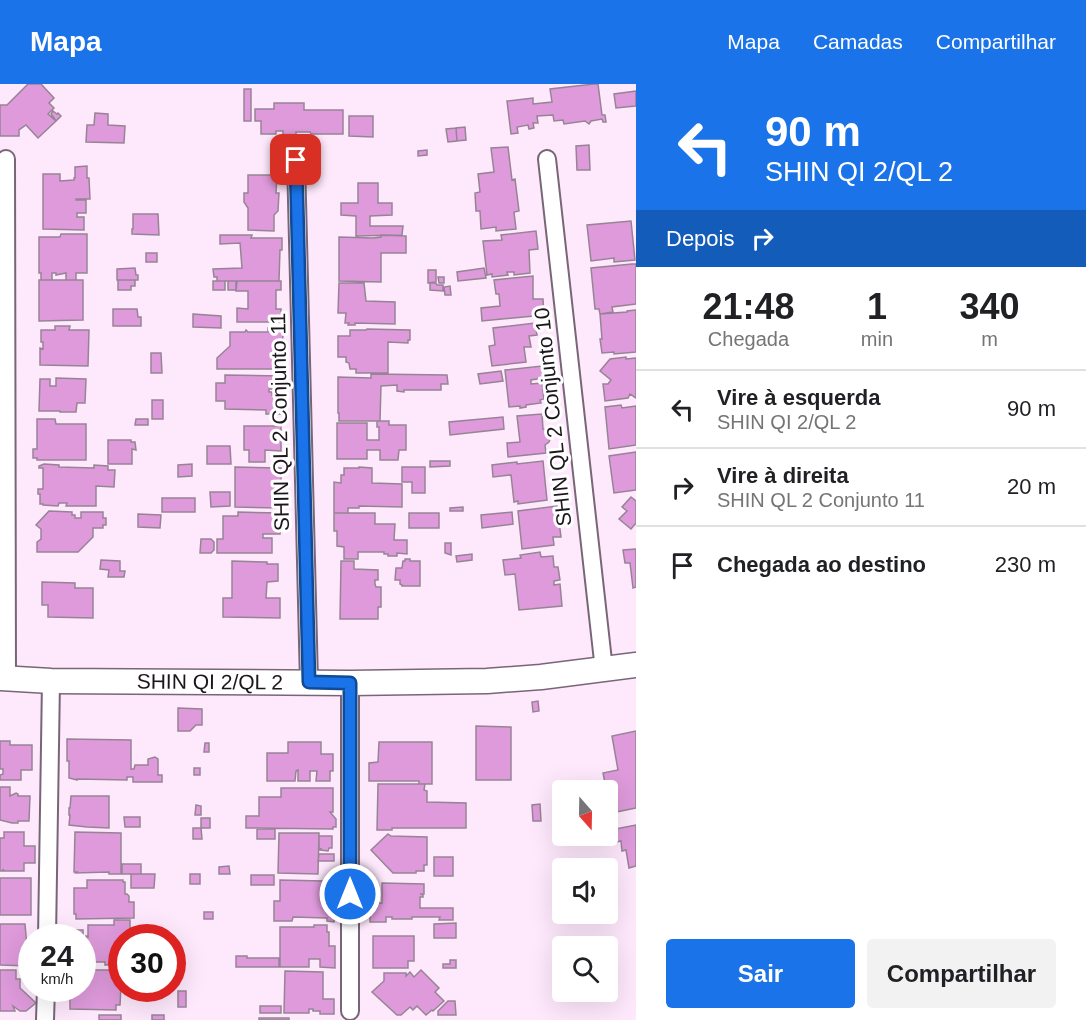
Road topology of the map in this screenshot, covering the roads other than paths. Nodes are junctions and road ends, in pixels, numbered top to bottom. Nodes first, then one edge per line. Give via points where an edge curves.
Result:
1 (6, 159) dead end
2 (547, 159) dead end
3 (296, 160) dead end
4 (636, 665) edge
5 (604, 670) junction
6 (4, 679) edge
7 (51, 681) junction
8 (309, 682) junction
9 (350, 683) junction
10 (47, 924) edge
11 (46, 1002) edge
12 (350, 1011) dead end
13 (45, 1020) edge

1 - 6 street
2 - 5 street, SHIN QL 2 Conjunto 10
3 - 8 street, SHIN QL 2 Conjunto 11
4 - 5 street, SHIN QI 2/QL 2
5 - 9 street, SHIN QI 2/QL 2 via 487,681
6 - 7 street, SHIN QI 2/QL 2
7 - 8 street, SHIN QI 2/QL 2
7 - 10 street
8 - 9 street, SHIN QI 2/QL 2
9 - 12 street
11 - 13 street

